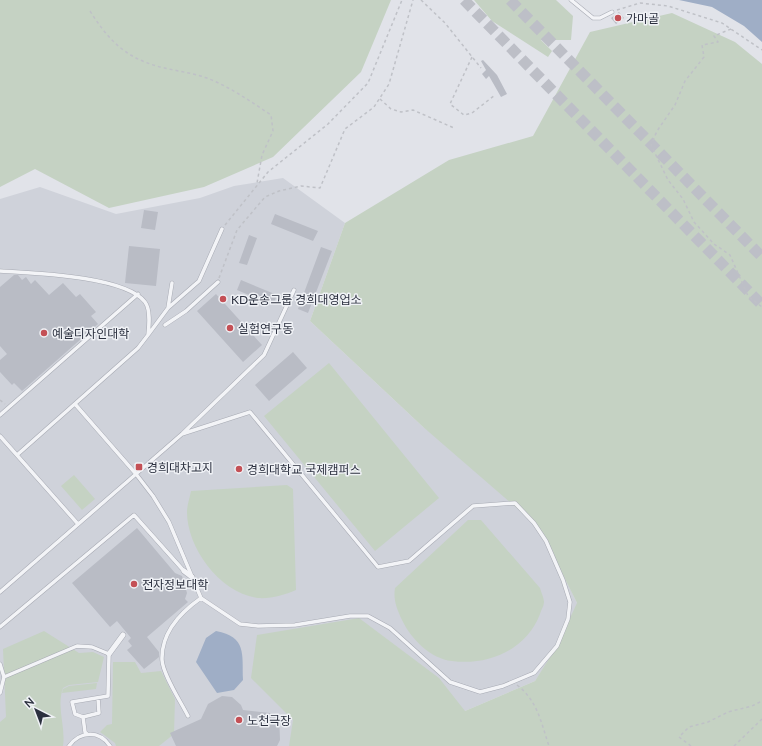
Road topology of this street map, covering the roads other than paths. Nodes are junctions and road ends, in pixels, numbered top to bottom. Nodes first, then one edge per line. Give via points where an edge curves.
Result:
1 (571, 0) edge
2 (612, 12) road end
3 (222, 229) road end
4 (0, 271) edge
5 (172, 282) dead end
6 (218, 282) road end
7 (294, 290) dead end
8 (138, 294) junction
9 (168, 308) junction
10 (165, 325) dead end
11 (148, 335) junction
12 (75, 404) junction
13 (0, 415) edge
14 (182, 434) junction
15 (0, 436) edge
16 (17, 455) junction
17 (136, 474) junction
18 (78, 524) junction
19 (184, 571) joint
20 (192, 577) junction
21 (0, 592) edge
22 (201, 598) junction
23 (0, 627) edge
24 (123, 635) dead end
25 (109, 654) junction
26 (0, 664) edge
27 (4, 677) junction
28 (0, 693) edge
29 (98, 698) junction
30 (188, 716) dead end
31 (83, 717) junction
32 (87, 734) junction
33 (69, 746) edge
34 (110, 746) edge

1 - 2 lane via 593,18 600,18
3 - 9 lane via 199,282
4 - 8 lane via 47,274 115,285
5 - 9 lane
6 - 10 lane via 186,311
7 - 14 lane via 264,355
8 - 11 lane via 146,303 149,317
8 - 13 lane
9 - 11 lane
11 - 12 lane via 138,348
12 - 16 lane
12 - 17 lane
14 - 17 lane
14 - 22 lane via 250,412 378,567 409,561 473,506 515,503 534,523 546,541 570,602 568,619 557,646 534,673 480,692 450,682 390,628 368,616 350,616 295,625 258,626 240,624
15 - 16 lane
16 - 18 lane
17 - 18 lane
17 - 20 lane via 169,522
18 - 21 lane
19 - 20 street
19 - 23 lane via 134,515
20 - 22 lane
22 - 30 lane via 188,607 172,625 164,644 162,661
24 - 25 street
25 - 27 lane via 92,647 76,646
25 - 29 lane via 108,696
26 - 27 lane
27 - 28 lane
29 - 31 lane via 99,713
29 - 31 lane via 72,702 75,714
31 - 32 lane
32 - 33 lane
32 - 34 lane via 101,737

